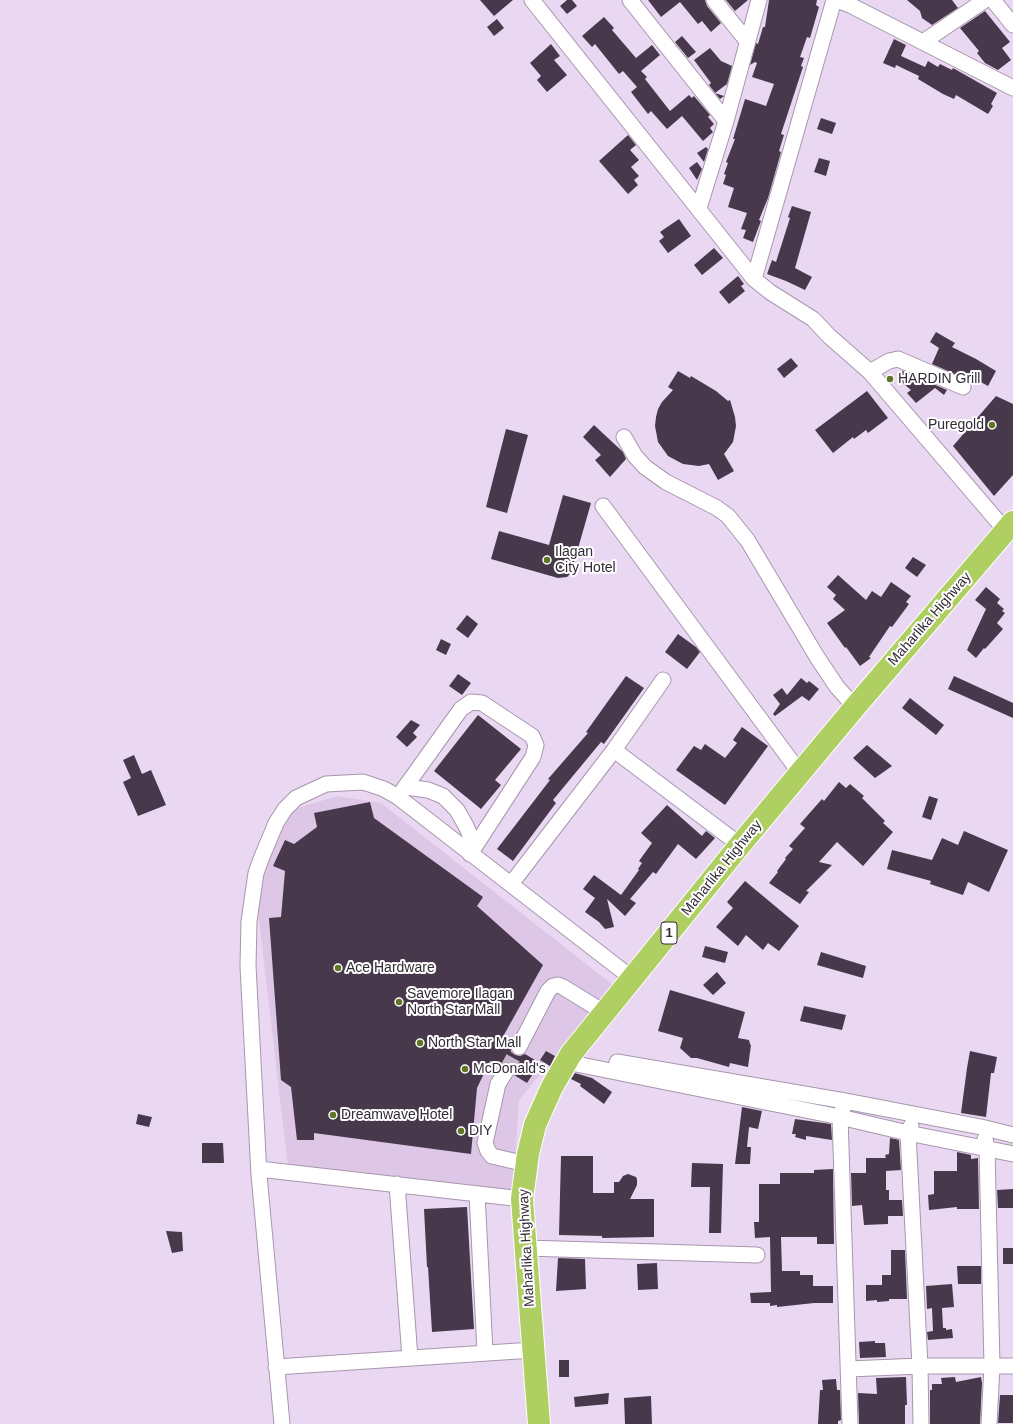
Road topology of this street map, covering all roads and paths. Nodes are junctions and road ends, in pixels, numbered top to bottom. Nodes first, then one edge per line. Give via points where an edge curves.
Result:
1 (532, 0) edge
2 (630, 0) edge
3 (714, 0) edge
4 (759, 0) edge
5 (834, 0) edge
6 (985, 0) edge
7 (993, 0) edge
8 (848, 2) edge
9 (1013, 25) edge
10 (747, 41) junction
11 (923, 42) junction
12 (1013, 88) edge
13 (726, 121) junction
14 (699, 208) junction
15 (754, 279) junction
16 (870, 372) junction
17 (963, 386) dead end
18 (624, 437) dead end
19 (603, 506) dead end
20 (1010, 526) edge
21 (663, 680) dead end
22 (855, 707) junction
23 (614, 750) junction
24 (800, 773) junction
25 (402, 792) junction
26 (740, 845) junction
27 (473, 850) junction
28 (511, 884) junction
29 (633, 979) junction
30 (605, 1013) junction
31 (519, 1048) tunnel mouth
32 (568, 1058) junction
33 (506, 1071) tunnel mouth
34 (845, 1101) junction
35 (914, 1115) junction
36 (840, 1117) junction
37 (981, 1127) junction
38 (908, 1134) junction
39 (1013, 1135) edge
40 (987, 1149) junction
41 (1013, 1154) edge
42 (526, 1164) junction
43 (259, 1169) junction
44 (397, 1184) junction
45 (477, 1194) junction
46 (522, 1199) junction
47 (526, 1248) junction
48 (757, 1255) dead end
49 (533, 1350) junction
50 (485, 1352) junction
51 (410, 1358) junction
52 (920, 1366) junction
53 (992, 1366) junction
54 (1013, 1366) edge
55 (276, 1367) junction
56 (849, 1369) junction
57 (282, 1424) edge
58 (539, 1424) edge
59 (850, 1424) edge
60 (921, 1424) edge
61 (989, 1424) edge

1 - 14 street
2 - 13 street
3 - 10 street
4 - 10 street
5 - 15 street
6 - 11 street
7 - 9 street
8 - 11 street
10 - 13 street
11 - 12 street
13 - 14 street
14 - 15 street
15 - 16 street via 813,319
16 - 17 street via 898,359
16 - 20 street
18 - 22 street via 645,467 666,482 728,516 748,541 817,657 837,687
19 - 24 street
20 - 22 highway, Maharlika Highway / 1
21 - 23 street
22 - 24 highway, Maharlika Highway / 1
23 - 26 street
23 - 28 street
24 - 26 highway, Maharlika Highway / 1
25 - 27 street
25 - 27 street via 428,790 443,796 457,810 466,826
25 - 27 street via 461,709 471,702 482,703 532,736 536,746 533,757
25 - 43 street via 363,782 326,784 311,790 296,798 285,809 261,859 256,873 249,921 248,966
26 - 29 highway, Maharlika Highway / 1
27 - 28 street
28 - 29 street
29 - 30 highway, Maharlika Highway / 1
30 - 31 street via 563,987 553,986
30 - 32 highway, Maharlika Highway / 1
32 - 34 street
32 - 36 street
32 - 42 highway, Maharlika Highway / 1 via 535,1125
33 - 42 street via 498,1084 485,1143 492,1156
34 - 35 street
34 - 36 street
35 - 37 street
35 - 38 street
36 - 38 street
36 - 56 street
37 - 39 street
37 - 40 street
38 - 40 street
38 - 52 street
40 - 41 street
40 - 53 street
42 - 46 highway, Maharlika Highway / 1
43 - 44 street
43 - 55 street
44 - 45 street
44 - 51 street
45 - 46 street
45 - 50 street
46 - 47 highway, Maharlika Highway / 1
47 - 48 street
47 - 49 highway, Maharlika Highway / 1
49 - 50 street
49 - 58 highway, Maharlika Highway / 1
50 - 51 street
51 - 55 street
52 - 53 street
52 - 56 street
52 - 60 street
53 - 54 street
53 - 61 street
55 - 57 street
56 - 59 street

